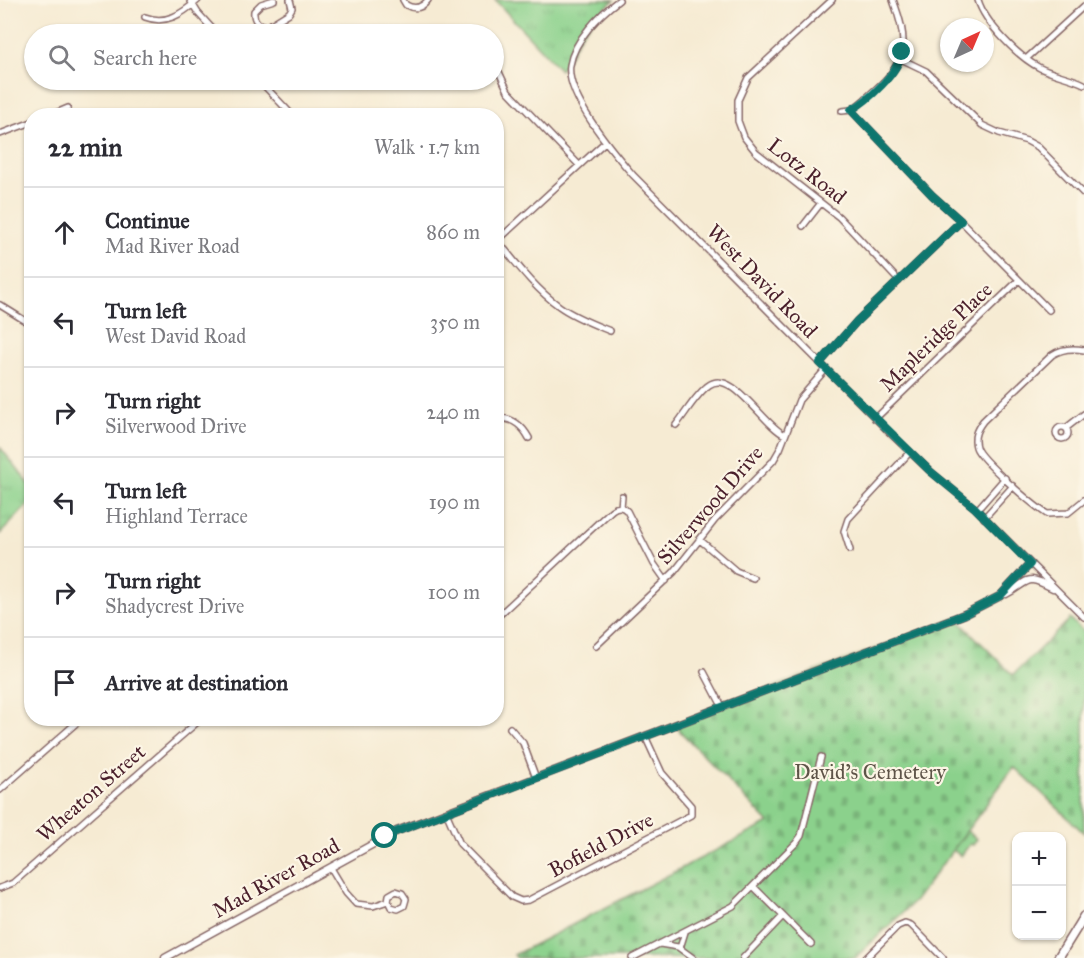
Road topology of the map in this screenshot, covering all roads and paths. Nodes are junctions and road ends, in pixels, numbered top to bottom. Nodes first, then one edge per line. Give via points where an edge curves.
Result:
1 (198, 0) edge
2 (274, 0) edge
3 (290, 0) edge
4 (403, 0) edge
5 (428, 0) edge
6 (619, 0) edge
7 (832, 0) edge
8 (893, 0) edge
9 (978, 0) edge
10 (191, 2) edge
11 (1084, 6) edge
12 (145, 17) dead end
13 (209, 24) edge
14 (259, 24) edge
15 (272, 24) edge
16 (1026, 58) junction
17 (901, 59) junction
18 (504, 83) edge
19 (1084, 84) edge
20 (268, 90) edge
21 (285, 108) edge
22 (851, 110) junction
23 (842, 111) dead end
24 (24, 125) edge
25 (0, 134) edge
26 (605, 142) junction
27 (579, 165) junction
28 (1084, 194) edge
29 (821, 203) junction
30 (961, 221) junction
31 (802, 226) dead end
32 (504, 235) edge
33 (504, 249) edge
34 (1019, 280) junction
35 (899, 281) junction
36 (0, 305) edge
37 (1049, 310) dead end
38 (24, 320) edge
39 (610, 331) dead end
40 (1084, 350) edge
41 (820, 363) junction
42 (826, 369) junction
43 (1084, 414) edge
44 (504, 418) edge
45 (875, 418) junction
46 (676, 425) dead end
47 (1066, 428) dead end
48 (785, 435) junction
49 (529, 438) dead end
50 (910, 452) junction
51 (1005, 478) junction
52 (1013, 486) junction
53 (622, 496) dead end
54 (1084, 500) edge
55 (621, 507) junction
56 (977, 510) junction
57 (984, 518) junction
58 (700, 540) junction
59 (850, 550) dead end
60 (1030, 564) junction
61 (753, 578) dead end
62 (666, 580) junction
63 (1053, 588) junction
64 (1000, 596) junction
65 (504, 611) edge
66 (1084, 617) edge
67 (596, 646) dead end
68 (704, 672) dead end
69 (722, 706) junction
70 (73, 726) edge
71 (193, 726) edge
72 (510, 728) dead end
73 (645, 736) junction
74 (821, 757) dead end
75 (536, 778) junction
76 (0, 790) edge
77 (446, 812) junction
78 (331, 868) junction
79 (753, 886) junction
80 (0, 888) edge
81 (388, 901) dead end
82 (783, 916) junction
83 (1084, 916) edge
84 (685, 932) junction
85 (660, 944) junction
86 (811, 944) dead end
87 (681, 948) junction
88 (165, 958) edge
89 (632, 958) edge
90 (693, 958) edge
91 (743, 958) edge
92 (866, 958) edge
93 (943, 958) edge
94 (1058, 958) edge

1 - 10 street
2 - 14 street via 254,11
3 - 15 street via 289,14
4 - 5 street via 415,8
6 - 26 street, West David Road via 585,35 570,66 575,93
7 - 29 street, Lotz Road via 748,78 737,111 741,131 751,148
8 - 17 street via 902,33
9 - 16 street via 987,19
10 - 12 street via 167,20
10 - 13 street
11 - 16 street
16 - 19 street via 1041,69
17 - 22 street via 884,82
17 - 28 street via 926,71 986,128 1038,147
18 - 27 street
20 - 21 street
22 - 23 street
22 - 30 street
24 - 25 street
26 - 27 street
26 - 41 street, West David Road
27 - 32 street
29 - 31 street
29 - 35 street, Lotz Road via 849,226
30 - 34 street
30 - 35 street
33 - 39 street via 554,302
34 - 37 street
34 - 45 street, Mapleridge Place
35 - 41 street
36 - 38 street
40 - 51 street via 1052,355 978,428 978,453
41 - 42 street, West David Road
42 - 45 street, West David Road
42 - 48 street, Silverwood Drive via 802,395
43 - 47 street
44 - 49 street via 515,422
45 - 50 street, West David Road
46 - 48 street via 706,387 721,382 730,385
48 - 58 street, Silverwood Drive via 773,461
50 - 56 street, West David Road
50 - 59 street via 848,519 845,538
51 - 52 street
51 - 56 street
52 - 54 street via 1047,514 1068,513
52 - 57 street
53 - 55 street
55 - 62 street via 627,511
55 - 65 street via 612,510
56 - 57 street, West David Road
57 - 60 street, West David Road
58 - 61 street via 736,571
58 - 62 street, Silverwood Drive
60 - 63 street, West David Road
60 - 64 street, Mad River Road
62 - 67 street, Silverwood Drive
63 - 64 street via 1030,579
63 - 66 street, West David Road
64 - 69 street, Mad River Road via 936,626
68 - 69 street
69 - 73 street, Mad River Road
70 - 76 street
71 - 80 street, Wheaton Street via 13,883
72 - 75 street via 523,743
73 - 75 street, Mad River Road
73 - 77 street, Bofield Drive via 662,773 692,812 536,898 523,901 512,897 460,844
74 - 79 street via 801,836
75 - 77 street, Mad River Road
77 - 78 street, Mad River Road via 385,836
78 - 81 street via 356,904 374,906
78 - 88 street, Mad River Road
79 - 82 street
79 - 84 street via 733,906
82 - 86 street
82 - 91 street
83 - 94 main road
84 - 85 street
84 - 87 street
85 - 87 street
85 - 89 street
87 - 90 street
92 - 93 street via 905,923

